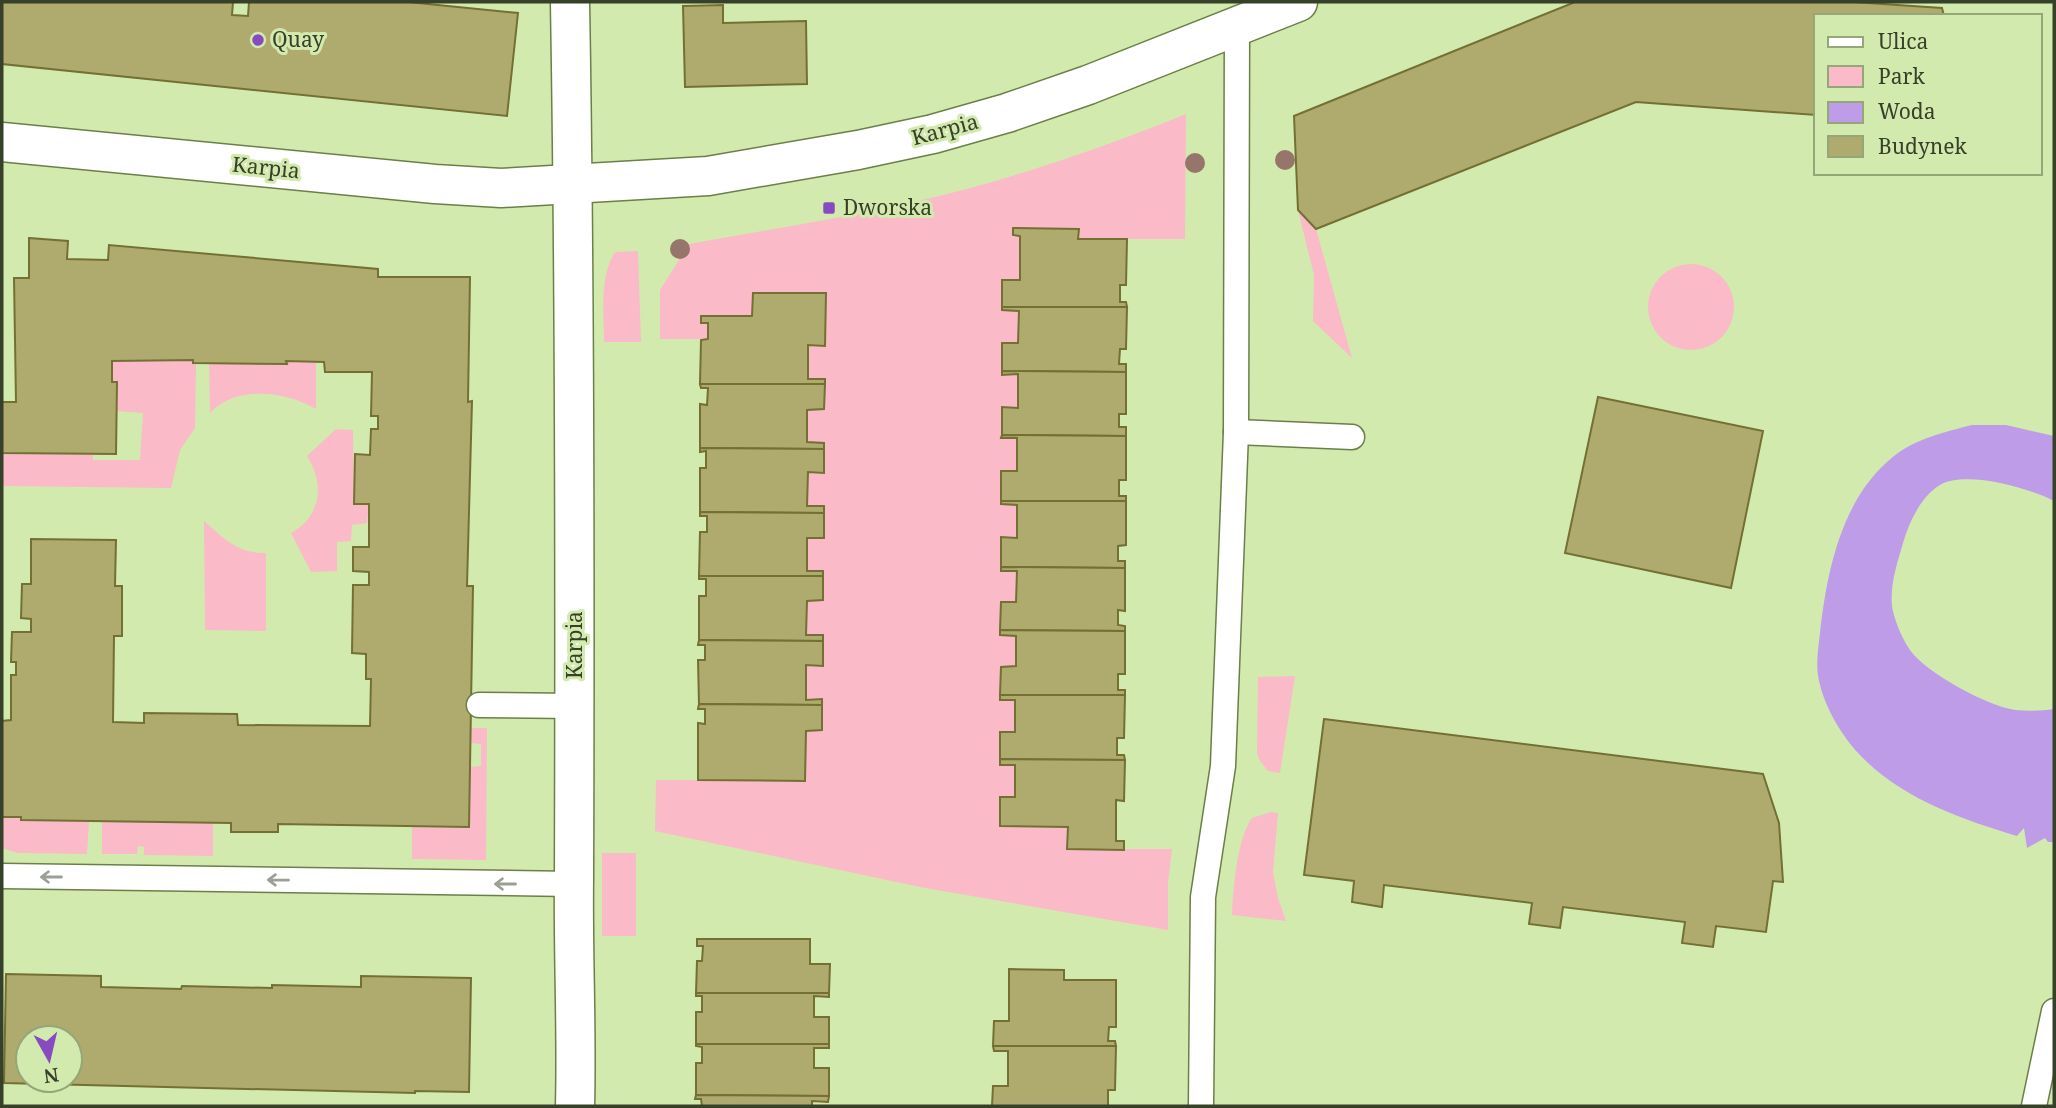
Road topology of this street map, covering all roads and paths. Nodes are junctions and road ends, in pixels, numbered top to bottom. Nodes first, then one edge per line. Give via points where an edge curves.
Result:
1 (570, 2) edge
2 (1298, 2) edge
3 (1237, 26) junction
4 (2, 142) edge
5 (573, 184) junction
6 (1236, 432) junction
7 (1352, 437) dead end
8 (479, 705) dead end
9 (575, 706) junction
10 (2, 876) edge
11 (574, 884) junction
12 (2054, 1011) edge
13 (575, 1106) edge
14 (1201, 1106) edge
15 (2034, 1106) edge

1 - 5 street, Karpia
2 - 3 street, Karpia
3 - 5 street, Karpia via 1088,85 933,134 708,176
3 - 6 lane
4 - 5 street, Karpia via 435,184 501,188
5 - 9 street, Karpia
6 - 7 lane
6 - 14 lane via 1223,766 1203,897
8 - 9 lane
9 - 11 street, Karpia
11 -> 10 lane
11 - 13 street, Karpia
12 - 15 lane

